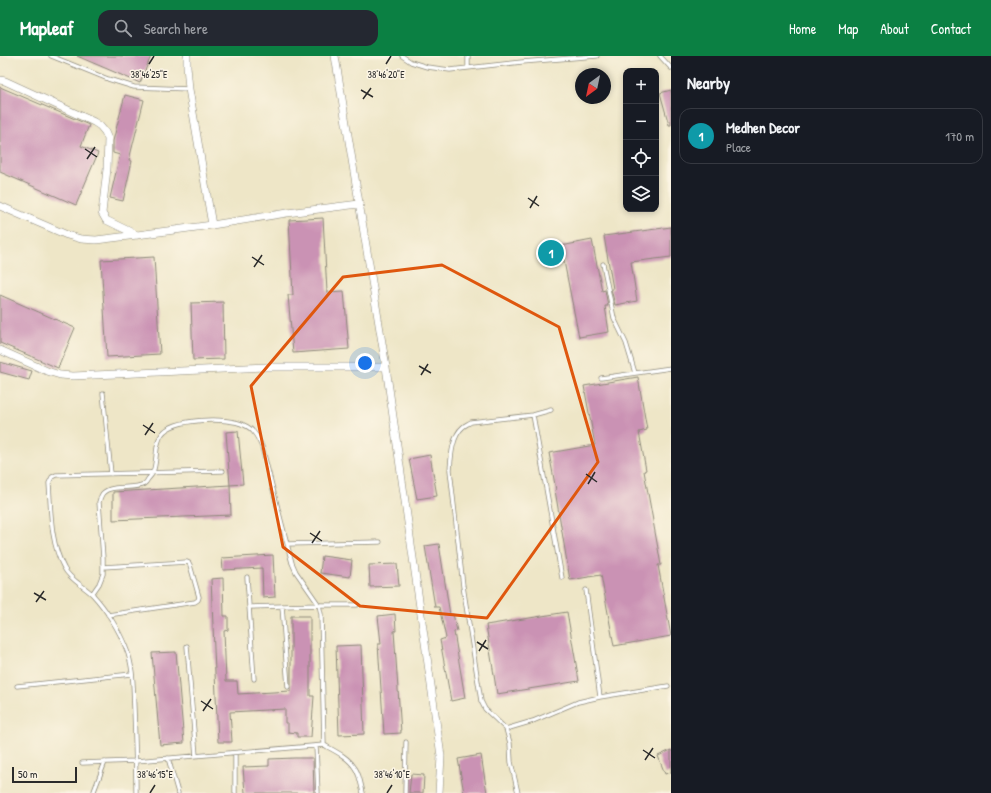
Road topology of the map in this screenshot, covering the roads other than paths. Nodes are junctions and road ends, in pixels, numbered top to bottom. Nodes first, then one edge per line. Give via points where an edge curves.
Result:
1 (51, 56) edge
2 (187, 56) edge
3 (335, 56) edge
4 (402, 56) edge
5 (468, 56) edge
6 (597, 56) edge
7 (660, 56) edge
8 (468, 68) junction
9 (671, 68) edge
10 (0, 80) edge
11 (189, 89) junction
12 (359, 204) junction
13 (0, 206) edge
14 (212, 225) junction
15 (137, 235) junction
16 (603, 264) dead end
17 (0, 350) edge
18 (386, 367) junction
19 (671, 368) edge
20 (636, 373) junction
21 (601, 378) dead end
22 (103, 393) dead end
23 (551, 410) dead end
24 (533, 414) junction
25 (223, 471) dead end
26 (153, 473) junction
27 (111, 474) junction
28 (380, 542) dead end
29 (287, 544) junction
30 (103, 567) junction
31 (247, 577) dead end
32 (562, 578) dead end
33 (586, 590) dead end
34 (92, 594) junction
35 (319, 605) junction
36 (357, 605) dead end
37 (282, 606) junction
38 (249, 608) junction
39 (108, 615) junction
40 (187, 646) dead end
41 (132, 674) junction
42 (254, 679) dead end
43 (17, 686) dead end
44 (668, 686) dead end
45 (288, 687) dead end
46 (600, 697) junction
47 (506, 729) junction
48 (406, 742) dead end
49 (324, 745) junction
50 (316, 746) junction
51 (235, 753) junction
52 (196, 756) junction
53 (168, 758) junction
54 (136, 761) junction
55 (105, 762) junction
56 (82, 763) dead end
57 (94, 791) dead end
58 (136, 793) edge
59 (178, 793) edge
60 (235, 793) edge
61 (318, 793) edge
62 (363, 793) edge
63 (404, 793) edge
64 (439, 793) edge
65 (518, 793) edge

1 - 11 lane via 134,87
2 - 11 street
3 - 12 street
4 - 8 lane via 427,67 450,70
5 - 8 lane
6 - 8 lane
7 - 9 lane
10 - 15 street via 100,126 108,139 102,213 106,220
11 - 14 street
12 - 14 street
12 - 18 street
13 - 15 street via 81,239 96,240
14 - 15 street
16 - 20 lane via 614,318
17 - 18 street via 47,371 73,376 266,367
18 - 64 street via 441,756
19 - 20 lane
20 - 21 lane
22 - 27 lane
23 - 24 lane
24 - 32 lane
24 - 47 lane via 471,422 459,431 451,454 450,470 463,586 481,701 485,709
25 - 26 lane
26 - 27 lane
26 - 29 lane via 158,440 169,428 177,424 203,420 243,424 252,430 262,448
26 - 30 lane via 144,484 109,490 102,494 99,502
27 - 34 lane via 56,475 49,482 54,542 64,569
28 - 29 lane
29 - 35 lane via 296,572
30 - 34 lane via 99,584
30 - 39 lane via 187,562 190,563 199,597 195,602
31 - 38 lane
33 - 46 lane
34 - 39 lane
35 - 36 lane
35 - 37 lane
35 - 49 lane
37 - 38 lane
37 - 45 lane
38 - 42 lane
39 - 41 lane via 127,649
40 - 52 lane
41 - 43 lane
41 - 54 lane
44 - 46 lane
46 - 47 lane via 578,702
47 - 65 lane via 510,743 510,762
48 - 63 lane
49 - 50 lane
49 - 62 lane via 349,760 356,769
50 - 51 lane
50 - 61 lane
51 - 52 lane
51 - 60 lane
52 - 53 lane
53 - 54 lane
53 - 59 lane
54 - 55 lane
54 - 58 lane
55 - 56 lane
55 - 57 lane

